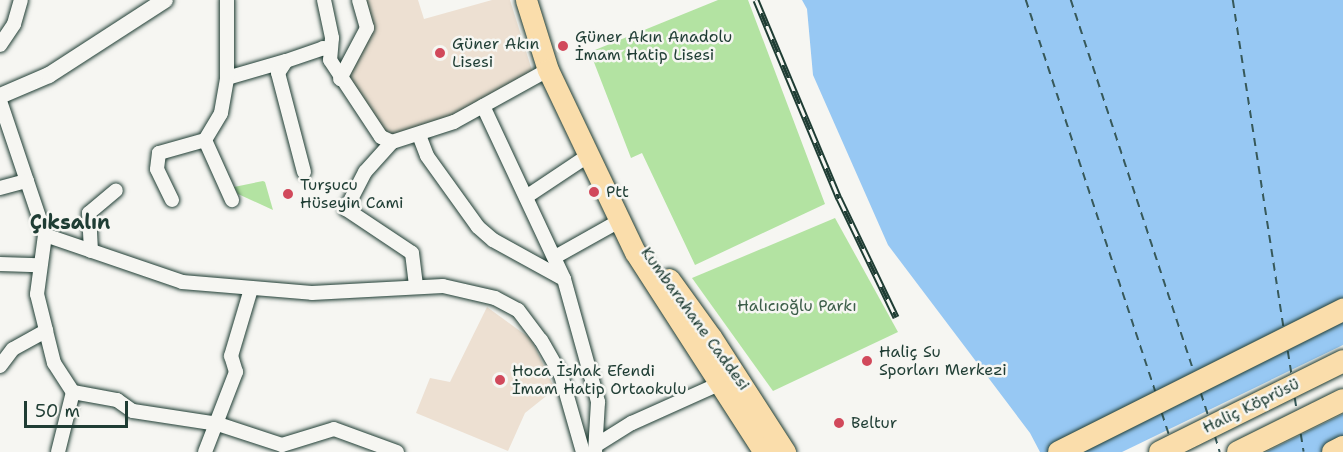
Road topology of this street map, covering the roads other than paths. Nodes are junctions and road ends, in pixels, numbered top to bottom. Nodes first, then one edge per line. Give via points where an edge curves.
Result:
1 (21, 0) edge
2 (165, 0) edge
3 (227, 0) edge
4 (324, 0) edge
5 (359, 0) edge
6 (526, 0) edge
7 (0, 45) edge
8 (329, 50) junction
9 (286, 61) junction
10 (548, 70) junction
11 (226, 78) junction
12 (340, 79) junction
13 (0, 96) edge
14 (0, 101) edge
15 (483, 106) junction
16 (419, 135) junction
17 (205, 140) junction
18 (392, 142) junction
19 (589, 155) junction
20 (304, 172) dead end
21 (27, 181) junction
22 (0, 188) edge
23 (116, 190) dead end
24 (526, 197) junction
25 (172, 200) dead end
26 (232, 200) dead end
27 (621, 220) junction
28 (45, 236) junction
29 (91, 251) junction
30 (555, 257) junction
31 (0, 264) edge
32 (38, 265) junction
33 (564, 279) junction
34 (416, 286) junction
35 (251, 290) junction
36 (1343, 310) edge
37 (46, 331) junction
38 (1343, 361) edge
39 (0, 366) edge
40 (721, 383) junction
41 (73, 392) junction
42 (1343, 400) edge
43 (218, 424) junction
44 (1343, 447) edge
45 (597, 448) edge
46 (57, 452) edge
47 (205, 452) edge
48 (398, 452) edge
49 (583, 452) edge
50 (764, 452) edge
51 (784, 452) edge
52 (1059, 452) edge
53 (1160, 452) edge
54 (1238, 452) edge
55 (1333, 452) edge

1 - 7 street via 14,24
2 - 13 street via 49,75
3 - 11 street
4 - 8 street via 332,38
5 - 12 street via 367,28
6 - 10 main road, Kumbarahane Caddesi
8 - 9 street via 322,48
8 - 12 street
9 - 11 street
9 - 20 street via 278,73
10 - 15 street
10 - 19 main road, Kumbarahane Caddesi
11 - 17 street via 221,113
12 - 18 street via 381,137
14 - 21 street
15 - 16 street
15 - 24 street
16 - 18 street
16 - 33 street via 427,156 478,227 493,240
17 - 25 street via 159,153 157,169
17 - 26 street
18 - 34 street via 365,172 346,208 412,253
19 - 24 street
19 - 27 main road, Kumbarahane Caddesi
21 - 22 street
21 - 28 street
23 - 29 street via 88,213
24 - 30 street
27 - 30 street
27 - 40 main road, Kumbarahane Caddesi via 635,252
27 - 51 main road, Kumbarahane Caddesi via 711,337
28 - 29 street
28 - 32 street via 45,251
29 - 35 street via 182,282
30 - 33 street
31 - 32 street
32 - 37 street via 37,294
33 - 45 street via 598,402
34 - 35 street via 312,293
34 - 49 street via 471,291 518,309 561,375
35 - 43 street via 231,356 236,372
36 - 52 highway
37 - 39 street via 13,350
37 - 41 street via 54,363
38 - 53 highway, Haliç Köprüsü
40 - 45 street via 632,423
40 - 50 main road, Kumbarahane Caddesi
41 - 43 street via 117,400 133,411
41 - 46 street
42 - 54 highway
43 - 47 street
43 - 48 street via 282,444 334,429
44 - 55 highway

